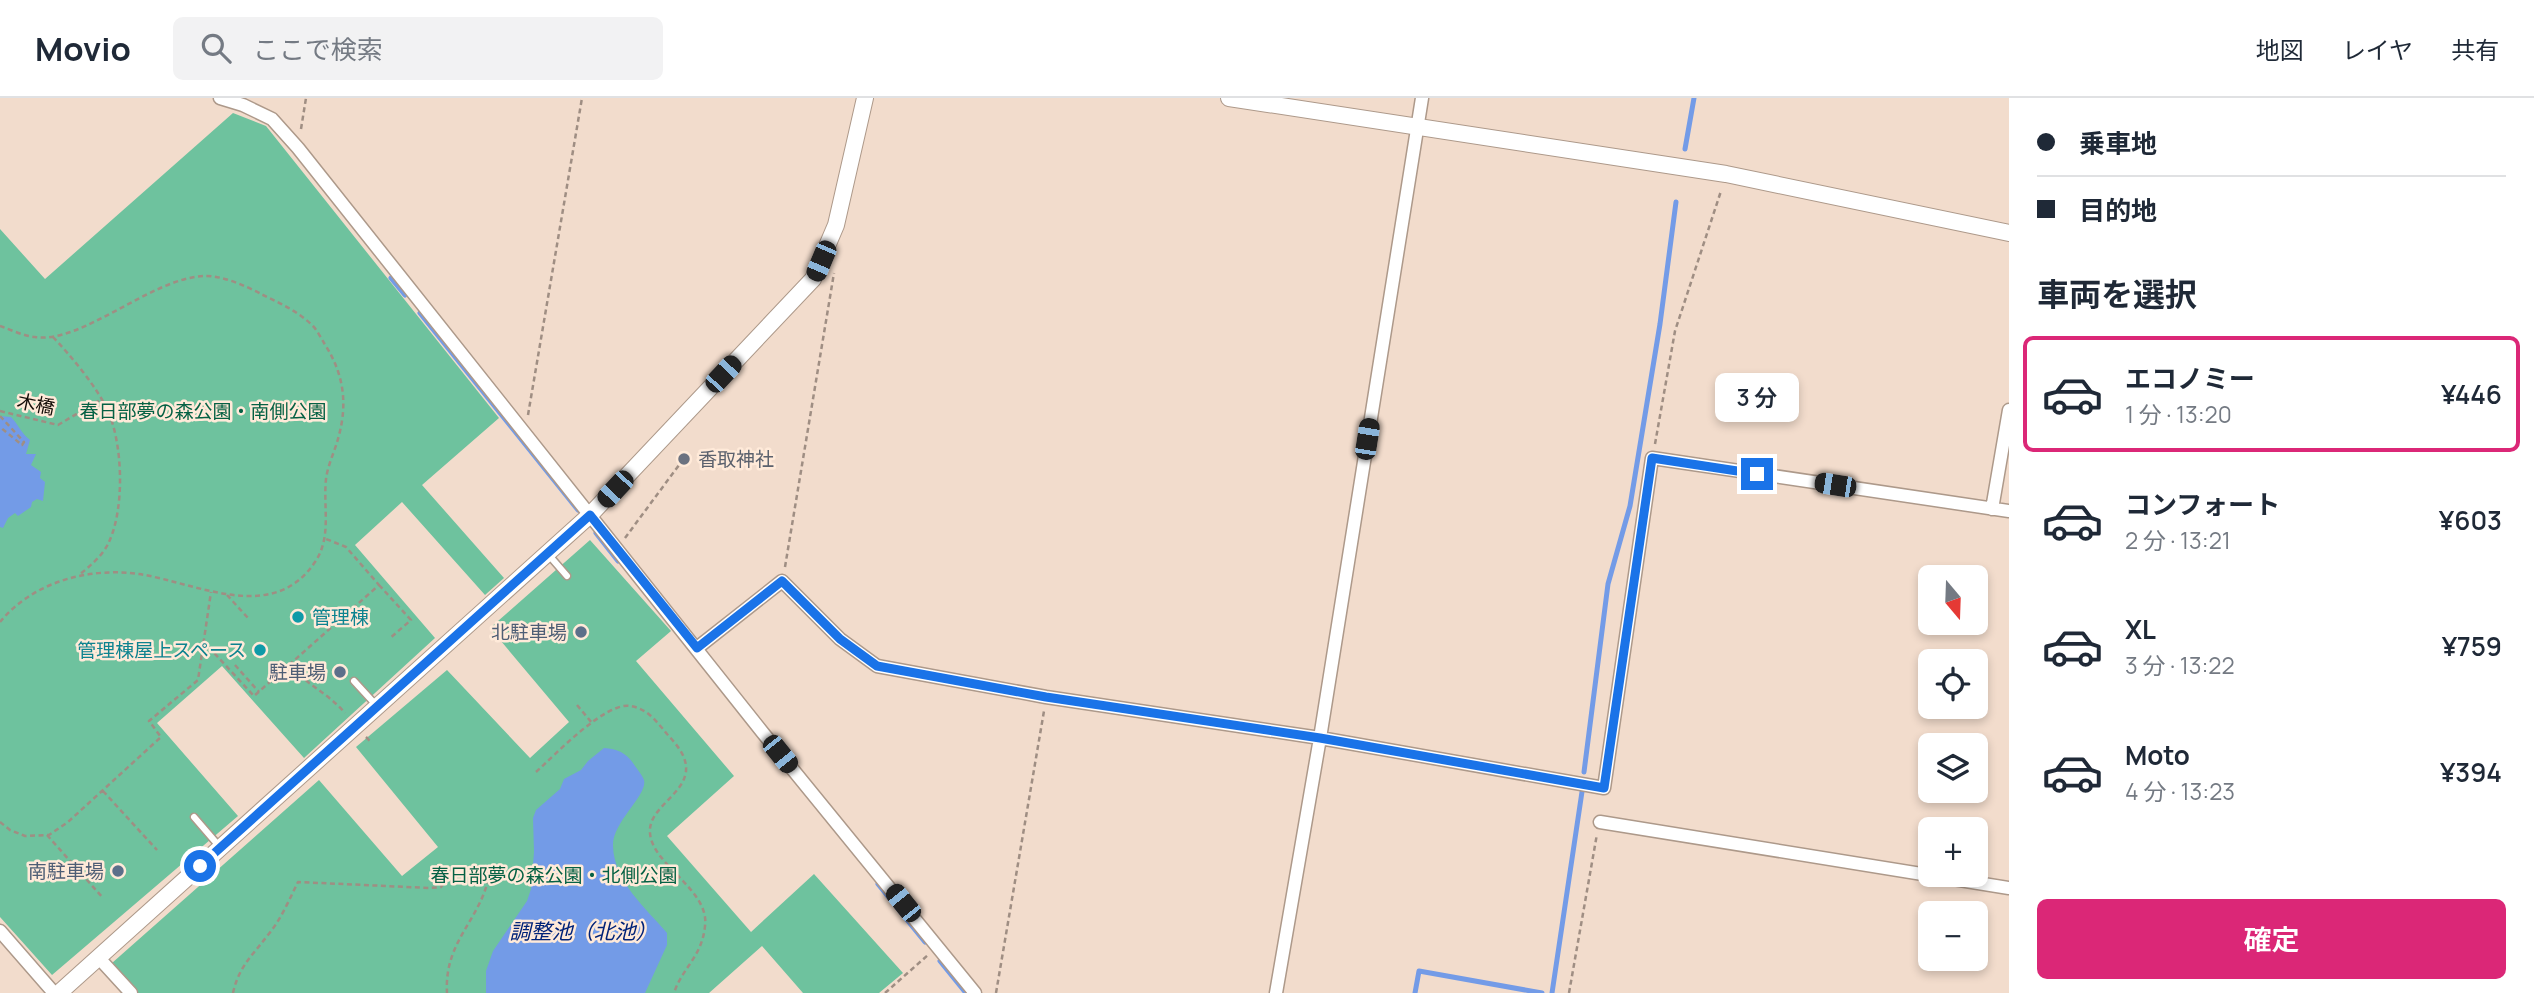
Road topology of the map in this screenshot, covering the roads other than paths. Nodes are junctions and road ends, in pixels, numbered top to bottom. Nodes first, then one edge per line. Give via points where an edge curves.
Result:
1 (220, 98) edge
2 (864, 98) edge
3 (1229, 98) edge
4 (1422, 98) edge
5 (1418, 125) junction
6 (2009, 233) edge
7 (2009, 410) edge
8 (1992, 509) junction
9 (2009, 512) edge
10 (590, 515) junction
11 (547, 553) junction
12 (567, 576) dead end
13 (697, 648) junction
14 (354, 681) dead end
15 (377, 707) junction
16 (1320, 738) junction
17 (194, 817) dead end
18 (1600, 822) road end
19 (221, 847) junction
20 (2009, 888) edge
21 (0, 932) edge
22 (98, 957) junction
23 (56, 993) edge
24 (131, 993) edge
25 (975, 993) edge
26 (1276, 993) edge

1 - 10 street via 272,119 298,148
2 - 10 street via 836,225 813,279
3 - 5 street
4 - 5 street
5 - 6 street via 1726,174
5 - 16 street
7 - 8 street
8 - 9 street
8 - 16 street via 1652,458 1604,788
10 - 11 street
10 - 13 street
11 - 12 lane
11 - 15 street
13 - 16 street via 782,581 840,639 877,666
13 - 25 street
14 - 15 lane
15 - 19 street
16 - 26 street
17 - 19 lane
18 - 20 street
19 - 22 street
21 - 23 street
22 - 23 street
22 - 24 street

